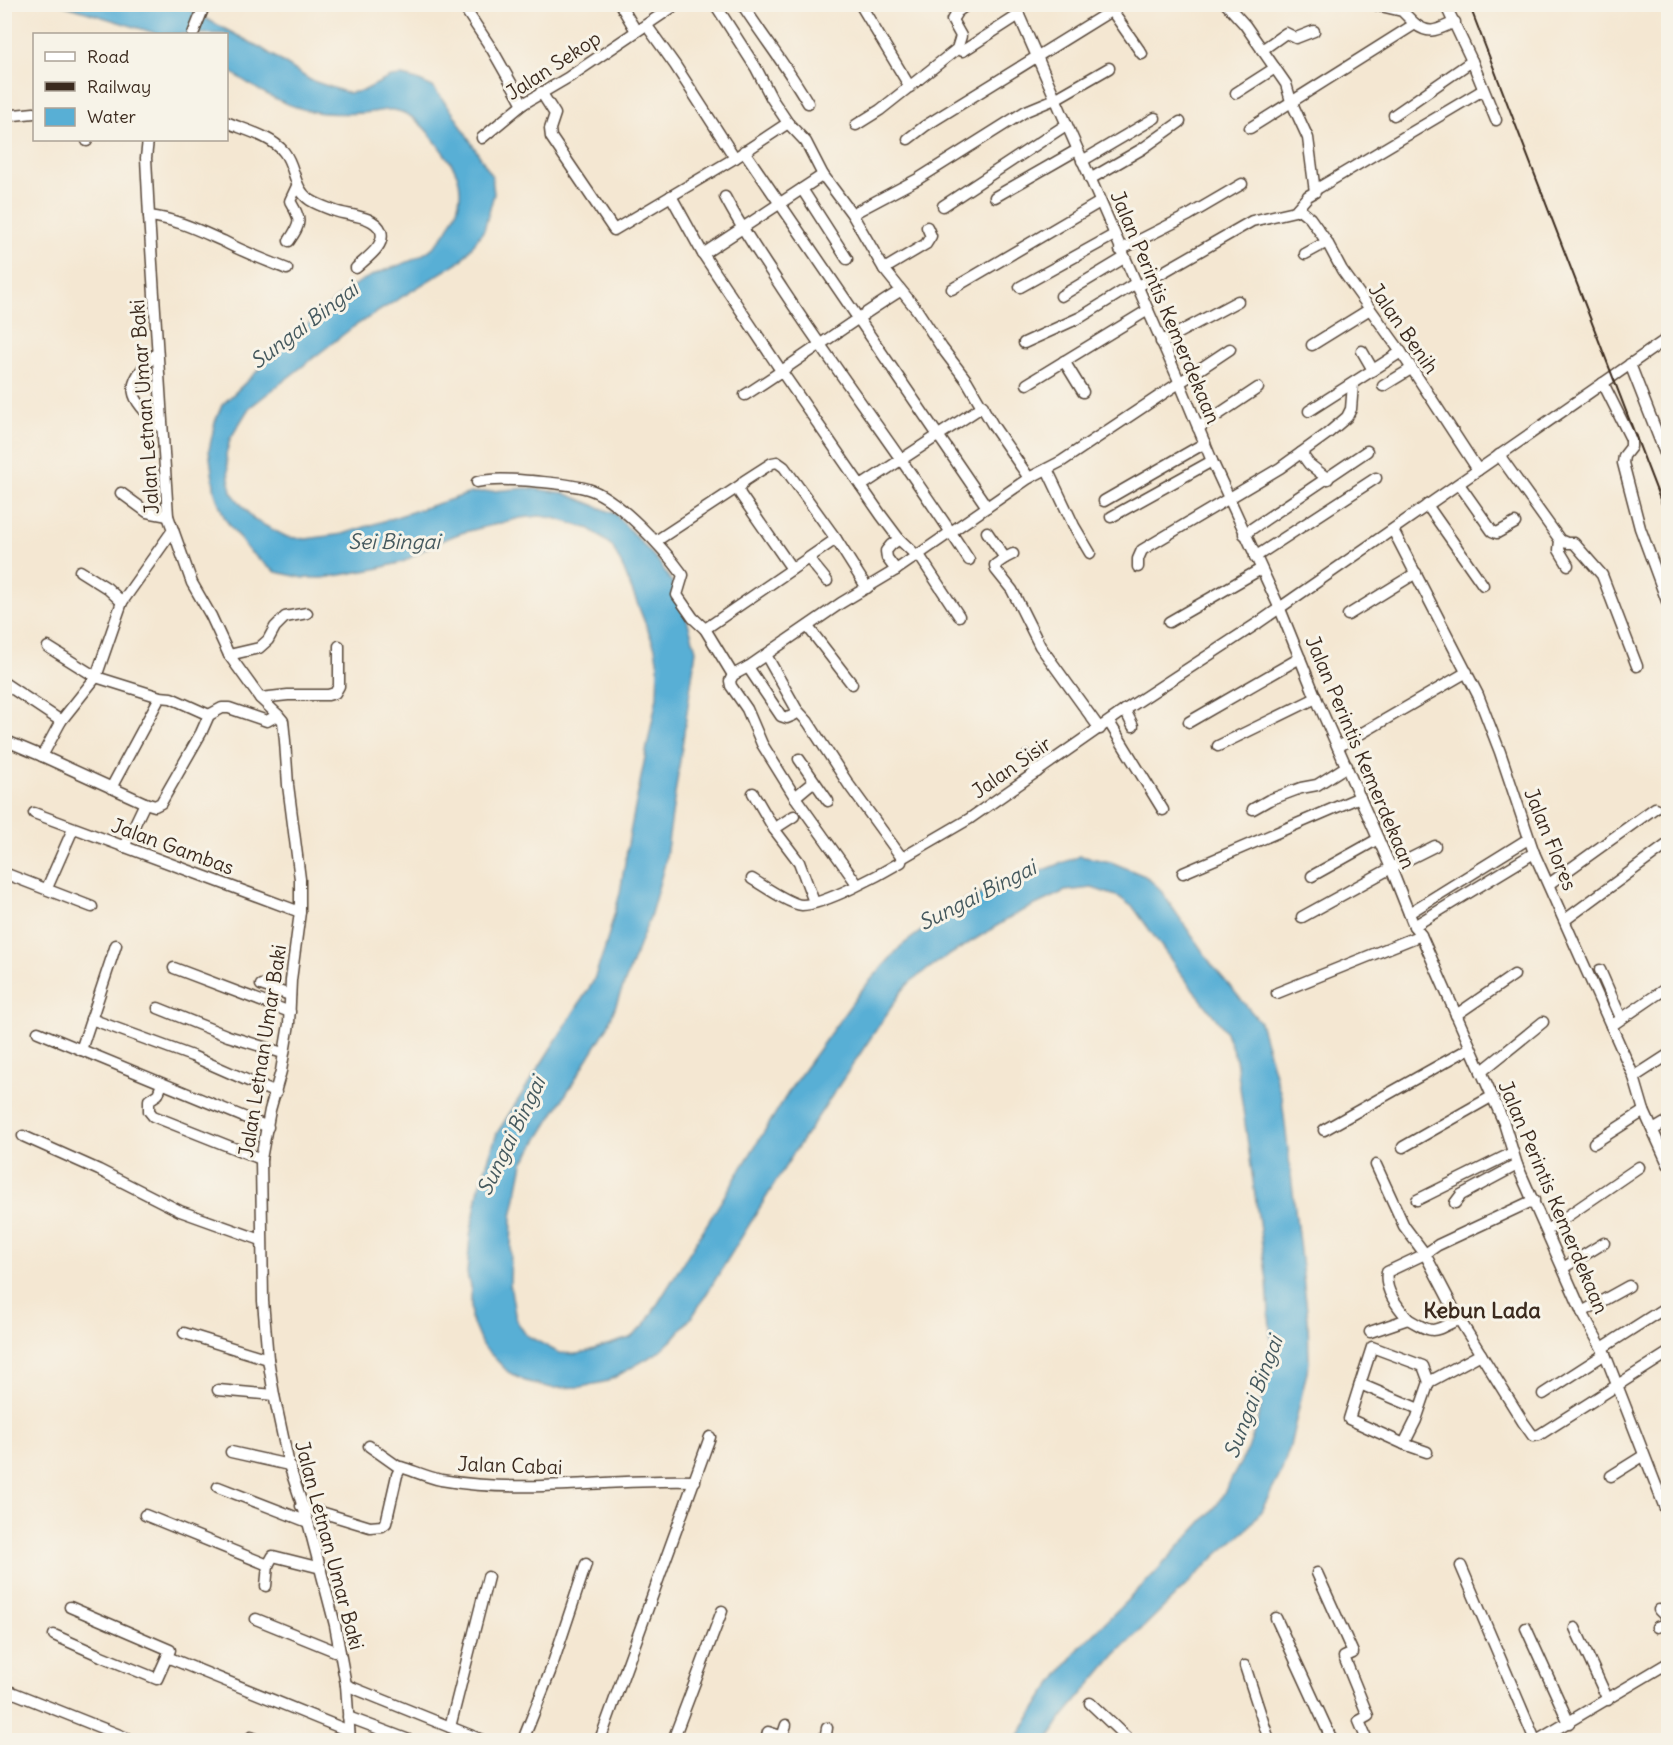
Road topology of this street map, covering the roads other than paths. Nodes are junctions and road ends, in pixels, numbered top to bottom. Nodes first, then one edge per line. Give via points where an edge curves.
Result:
1 (462, 4) edge
2 (620, 4) edge
3 (676, 4) edge
4 (715, 4) edge
5 (742, 4) edge
6 (860, 4) edge
7 (968, 4) edge
8 (1014, 4) edge
9 (1226, 4) edge
10 (1372, 4) edge
11 (1445, 4) edge
12 (1117, 8) edge
13 (1407, 8) edge
14 (203, 9) edge
15 (1019, 15) junction
16 (1455, 22) junction
17 (1415, 24) junction
18 (642, 29) junction
19 (1314, 31) dead end
20 (193, 33) edge
21 (957, 49) junction
22 (1262, 50) junction
23 (1142, 54) dead end
24 (1036, 59) junction
25 (1472, 61) junction
26 (1109, 68) dead end
27 (1275, 68) junction
28 (910, 87) junction
29 (1483, 90) junction
30 (541, 92) junction
31 (1236, 93) dead end
32 (1055, 99) junction
33 (1291, 101) junction
34 (808, 103) dead end
35 (523, 104) junction
36 (33, 113) edge
37 (1394, 115) dead end
38 (4, 116) edge
39 (1155, 118) dead end
40 (1496, 120) dead end
41 (1180, 122) dead end
42 (228, 123) edge
43 (788, 123) junction
44 (856, 125) dead end
45 (1066, 125) junction
46 (1250, 128) dead end
47 (482, 138) dead end
48 (908, 139) dead end
49 (148, 141) edge
50 (1077, 150) junction
51 (739, 155) junction
52 (1082, 161) junction
53 (823, 175) junction
54 (1090, 180) junction
55 (1242, 184) dead end
56 (297, 186) junction
57 (802, 189) junction
58 (1315, 190) junction
59 (671, 196) junction
60 (725, 197) dead end
61 (995, 197) dead end
62 (1100, 202) junction
63 (779, 204) junction
64 (943, 206) dead end
65 (1298, 208) junction
66 (852, 214) junction
67 (148, 216) junction
68 (927, 227) dead end
69 (742, 229) junction
70 (1114, 235) junction
71 (289, 241) dead end
72 (1326, 242) junction
73 (703, 254) junction
74 (1122, 254) junction
75 (1305, 254) dead end
76 (847, 259) dead end
77 (356, 268) dead end
78 (287, 269) dead end
79 (884, 269) junction
80 (1136, 285) junction
81 (1020, 287) dead end
82 (952, 289) dead end
83 (900, 291) junction
84 (1060, 296) dead end
85 (1238, 301) dead end
86 (1370, 309) junction
87 (1148, 310) junction
88 (858, 317) junction
89 (1668, 338) edge
90 (1161, 342) junction
91 (1024, 343) dead end
92 (819, 345) junction
93 (1312, 345) dead end
94 (1230, 349) dead end
95 (1362, 351) dead end
96 (1401, 352) junction
97 (157, 353) junction
98 (1064, 361) junction
99 (1630, 364) junction
100 (1411, 369) junction
101 (1373, 370) junction
102 (782, 372) junction
103 (1179, 381) junction
104 (1603, 383) junction
105 (1027, 384) dead end
106 (1353, 384) junction
107 (1383, 386) dead end
108 (1258, 388) dead end
109 (1083, 392) dead end
110 (745, 396) dead end
111 (983, 406) junction
112 (1309, 411) dead end
113 (161, 427) junction
114 (1198, 428) junction
115 (938, 434) junction
116 (1205, 444) junction
117 (1367, 452) dead end
118 (1301, 453) junction
119 (1499, 455) junction
120 (901, 459) junction
121 (1212, 461) junction
122 (1668, 461) edge
123 (1047, 469) junction
124 (1478, 470) junction
125 (1029, 478) junction
126 (1376, 478) dead end
127 (1328, 479) junction
128 (477, 482) dead end
129 (1459, 484) junction
130 (741, 485) junction
131 (861, 486) junction
132 (121, 493) dead end
133 (1229, 499) junction
134 (1104, 501) dead end
135 (1427, 505) junction
136 (987, 507) junction
137 (168, 516) junction
138 (1111, 517) dead end
139 (1515, 523) dead end
140 (173, 530) junction
141 (1392, 530) junction
142 (951, 532) junction
143 (987, 532) dead end
144 (1244, 534) junction
145 (836, 539) junction
146 (899, 539) junction
147 (1560, 540) junction
148 (656, 541) junction
149 (1090, 554) dead end
150 (918, 555) junction
151 (1255, 557) junction
152 (809, 559) junction
153 (969, 560) dead end
154 (1568, 565) dead end
155 (1138, 567) dead end
156 (792, 569) junction
157 (1261, 569) junction
158 (896, 570) junction
159 (80, 571) dead end
160 (1416, 573) junction
161 (826, 581) dead end
162 (1483, 585) dead end
163 (867, 588) junction
164 (122, 602) junction
165 (1668, 604) edge
166 (1280, 609) junction
167 (307, 613) dead end
168 (1348, 615) dead end
169 (959, 616) dead end
170 (1169, 622) dead end
171 (808, 627) junction
172 (705, 629) junction
173 (339, 646) dead end
174 (48, 647) dead end
175 (229, 655) junction
176 (766, 655) junction
177 (1300, 658) junction
178 (1638, 666) dead end
179 (748, 668) junction
180 (1467, 672) junction
181 (733, 675) junction
182 (96, 676) junction
183 (4, 682) edge
184 (852, 684) dead end
185 (160, 697) junction
186 (260, 698) junction
187 (1316, 698) junction
188 (797, 710) junction
189 (1125, 710) junction
190 (209, 715) junction
191 (278, 715) junction
192 (61, 721) junction
193 (1189, 722) dead end
194 (1105, 725) junction
195 (1133, 726) dead end
196 (4, 740) edge
197 (1218, 746) dead end
198 (1338, 747) junction
199 (42, 756) junction
200 (1027, 756) dead end
201 (799, 759) dead end
202 (1347, 766) junction
203 (1037, 772) junction
204 (813, 782) junction
205 (111, 788) junction
206 (753, 793) dead end
207 (795, 796) junction
208 (1360, 797) junction
209 (828, 801) dead end
210 (145, 803) junction
211 (1655, 808) dead end
212 (1253, 809) dead end
213 (1163, 810) dead end
214 (34, 813) dead end
215 (794, 816) dead end
216 (73, 829) junction
217 (774, 829) junction
218 (1378, 839) junction
219 (1528, 839) junction
220 (1668, 843) edge
221 (1435, 846) dead end
222 (124, 847) junction
223 (1534, 853) junction
224 (902, 858) junction
225 (1391, 868) junction
226 (4, 873) edge
227 (1183, 873) dead end
228 (1312, 876) dead end
229 (752, 879) dead end
230 (1549, 884) junction
231 (857, 885) junction
232 (47, 888) junction
233 (814, 902) junction
234 (92, 907) dead end
235 (300, 912) junction
236 (1409, 913) junction
237 (1302, 917) dead end
238 (1565, 920) junction
239 (1417, 930) junction
240 (116, 945) dead end
241 (174, 968) dead end
242 (1600, 970) dead end
243 (1514, 975) dead end
244 (261, 985) dead end
245 (1668, 987) edge
246 (1277, 993) dead end
247 (290, 994) junction
248 (158, 1008) dead end
249 (290, 1012) junction
250 (1456, 1015) junction
251 (1622, 1018) junction
252 (91, 1019) junction
253 (1544, 1022) dead end
254 (1611, 1026) junction
255 (38, 1032) dead end
256 (1470, 1048) junction
257 (81, 1050) junction
258 (283, 1053) junction
259 (1668, 1055) edge
260 (1481, 1072) junction
261 (1634, 1077) junction
262 (162, 1084) junction
263 (276, 1093) junction
264 (1491, 1097) junction
265 (1644, 1111) junction
266 (1668, 1121) edge
267 (268, 1127) junction
268 (1324, 1130) dead end
269 (1653, 1130) junction
270 (23, 1136) dead end
271 (1594, 1143) dead end
272 (1403, 1147) dead end
273 (1666, 1151) edge
274 (1512, 1153) junction
275 (261, 1160) junction
276 (1668, 1164) edge
277 (1376, 1165) dead end
278 (1517, 1165) junction
279 (1639, 1167) dead end
280 (1417, 1200) dead end
281 (1534, 1200) junction
282 (1455, 1203) dead end
283 (1547, 1230) junction
284 (261, 1240) junction
285 (1605, 1243) dead end
286 (1425, 1254) junction
287 (1563, 1268) junction
288 (1629, 1286) dead end
289 (1668, 1306) edge
290 (1582, 1312) junction
291 (1408, 1319) junction
292 (1459, 1319) junction
293 (1370, 1332) dead end
294 (184, 1333) dead end
295 (1604, 1351) junction
296 (1668, 1353) edge
297 (1481, 1354) junction
298 (268, 1359) junction
299 (1429, 1382) junction
300 (1360, 1384) junction
301 (1618, 1385) junction
302 (218, 1390) dead end
303 (1543, 1394) dead end
304 (274, 1395) junction
305 (1419, 1409) junction
306 (710, 1437) dead end
307 (1404, 1444) junction
308 (369, 1446) dead end
309 (231, 1452) dead end
310 (1428, 1452) dead end
311 (1643, 1456) junction
312 (289, 1465) junction
313 (400, 1468) junction
314 (1611, 1476) dead end
315 (695, 1481) junction
316 (218, 1487) dead end
317 (302, 1506) junction
318 (145, 1515) dead end
319 (1668, 1515) edge
320 (308, 1522) junction
321 (586, 1564) dead end
322 (267, 1565) junction
323 (1461, 1566) dead end
324 (321, 1568) junction
325 (1317, 1573) dead end
326 (488, 1577) dead end
327 (266, 1586) dead end
328 (70, 1607) dead end
329 (1659, 1610) dead end
330 (722, 1611) dead end
331 (1276, 1618) dead end
332 (256, 1619) dead end
333 (1668, 1621) edge
334 (1657, 1627) dead end
335 (1526, 1628) dead end
336 (1575, 1628) dead end
337 (54, 1635) dead end
338 (340, 1653) junction
339 (167, 1657) junction
340 (1668, 1663) edge
341 (1245, 1666) dead end
342 (346, 1685) junction
343 (4, 1689) edge
344 (1608, 1700) junction
345 (1090, 1703) dead end
346 (348, 1717) junction
347 (1569, 1723) junction
348 (786, 1725) dead end
349 (450, 1727) junction
350 (827, 1728) dead end
351 (349, 1736) edge
352 (782, 1737) junction
353 (132, 1740) edge
354 (409, 1740) edge
355 (482, 1740) edge
356 (523, 1740) edge
357 (600, 1740) edge
358 (673, 1740) edge
359 (766, 1740) edge
360 (794, 1740) edge
361 (825, 1740) edge
362 (1129, 1740) edge
363 (1269, 1740) edge
364 (1332, 1740) edge
365 (1367, 1740) edge
366 (1537, 1740) edge

1 - 35 street
2 - 18 street
3 - 18 street, Jalan Sekop
4 - 43 street
5 - 34 street
6 - 28 street
7 - 21 street via 952,20 961,36
8 - 15 street, Jalan Perintis Kemerdekaan
9 - 22 street
10 - 13 street
11 - 16 street
12 - 23 street
12 - 24 street
13 - 17 street
14 - 20 street
15 - 21 street via 963,51
15 - 24 street, Jalan Perintis Kemerdekaan
16 - 17 street via 1426,32
16 - 25 street
17 - 33 street
18 - 30 street, Jalan Sekop
18 - 51 street via 675,65
19 - 22 street via 1296,38 1287,33
21 - 28 street
22 - 27 street
24 - 32 street, Jalan Perintis Kemerdekaan
24 - 48 street
25 - 29 street
25 - 37 street
26 - 32 street
27 - 31 street
27 - 33 street
28 - 44 street
29 - 40 street
29 - 58 street
30 - 35 street, Jalan Sekop
30 - 59 street via 555,114 551,136 614,230
32 - 45 street, Jalan Perintis Kemerdekaan
32 - 66 street via 1026,111 918,179
33 - 46 street
33 - 58 street via 1308,138
35 - 47 street, Jalan Sekop
36 - 38 street
39 - 52 street
41 - 54 street
42 - 56 street via 264,137 283,150
43 - 51 street
43 - 53 street via 806,142
45 - 50 street, Jalan Perintis Kemerdekaan
45 - 64 street
49 - 67 street, Jalan Letnan Umar Baki
50 - 52 street, Jalan Perintis Kemerdekaan
50 - 61 street
51 - 59 street
51 - 63 street
52 - 54 street, Jalan Perintis Kemerdekaan
53 - 57 street
53 - 66 street
54 - 62 street, Jalan Perintis Kemerdekaan
55 - 74 street
56 - 71 street via 290,201 299,221
56 - 77 street via 308,199 323,207 369,220 378,228 381,238 377,248
57 - 63 street
57 - 76 street
58 - 65 street
59 - 73 street
60 - 69 street
62 - 70 street, Jalan Perintis Kemerdekaan
62 - 82 street
63 - 69 street
63 - 88 street
65 - 72 street, Jalan Benih
65 - 80 street via 1252,221
66 - 79 street
67 - 78 street via 189,225
67 - 97 street, Jalan Letnan Umar Baki
68 - 79 street via 932,236 926,244
69 - 73 street
69 - 92 street
70 - 74 street, Jalan Perintis Kemerdekaan
70 - 81 street
72 - 75 street
72 - 86 street, Jalan Benih
73 - 102 street
74 - 80 street, Jalan Perintis Kemerdekaan
74 - 84 street
79 - 83 street
80 - 87 street, Jalan Perintis Kemerdekaan
80 - 91 street via 1081,318
83 - 88 street
83 - 111 street
85 - 90 street
86 - 93 street
86 - 96 street, Jalan Benih
87 - 90 street, Jalan Perintis Kemerdekaan
87 - 98 street
88 - 92 street
88 - 115 street
89 - 99 street, Jalan Sisir
90 - 103 street, Jalan Perintis Kemerdekaan
92 - 102 street
92 - 120 street
94 - 103 street
95 - 101 street
96 - 100 street, Jalan Benih
96 - 101 street
97 - 113 street, Jalan Letnan Umar Baki
97 - 113 street via 132,386 137,401
98 - 105 street
98 - 109 street
99 - 104 street, Jalan Sisir
99 - 122 street
100 - 107 street
100 - 124 street, Jalan Benih
101 - 106 street
102 - 110 street
102 - 131 street
103 - 114 street, Jalan Perintis Kemerdekaan
103 - 123 street
104 - 119 street, Jalan Sisir
104 - 165 street via 1631,440 1623,464 1640,528
106 - 112 street
106 - 118 street via 1347,417
108 - 114 street
111 - 115 street
111 - 125 street
113 - 137 street, Jalan Letnan Umar Baki
114 - 116 street, Jalan Perintis Kemerdekaan
115 - 120 street
115 - 136 street
116 - 121 street, Jalan Perintis Kemerdekaan
116 - 134 street
117 - 127 street
118 - 127 street
118 - 133 street
119 - 124 street, Jalan Sisir
119 - 147 street
120 - 131 street
120 - 142 street
121 - 133 street, Jalan Perintis Kemerdekaan
121 - 138 street
123 - 125 street
123 - 149 street
124 - 129 street, Jalan Sisir
125 - 136 street
126 - 151 street
127 - 144 street
128 - 148 street via 517,480 589,489 615,503
129 - 135 street, Jalan Sisir
129 - 139 street via 1492,531 1497,533
130 - 145 street via 772,463 781,464
130 - 148 street
130 - 156 street via 740,494
131 - 146 street
132 - 137 street via 147,512
133 - 144 street, Jalan Perintis Kemerdekaan
133 - 155 street via 1142,550
135 - 141 street, Jalan Sisir
135 - 162 street
136 - 142 street
137 - 140 street, Jalan Letnan Umar Baki
140 - 164 street
140 - 175 street, Jalan Letnan Umar Baki via 192,583
141 - 160 street, Jalan Flores
141 - 166 street, Jalan Sisir
142 - 150 street
142 - 153 street
143 - 194 street via 1009,556 995,565 996,570 1012,590 1040,646
144 - 151 street, Jalan Perintis Kemerdekaan
145 - 152 street
145 - 163 street
146 - 150 street
146 - 158 street via 886,551
147 - 154 street via 1559,550
147 - 178 street via 1574,543 1602,575
148 - 172 street via 683,575 677,595 681,604
150 - 158 street
150 - 169 street
151 - 157 street, Jalan Perintis Kemerdekaan
152 - 156 street
152 - 161 street
156 - 172 street
157 - 166 street, Jalan Perintis Kemerdekaan
157 - 170 street
158 - 163 street
159 - 164 street
160 - 168 street
160 - 180 street, Jalan Flores
163 - 171 street
164 - 182 street
166 - 177 street, Jalan Perintis Kemerdekaan
166 - 189 street, Jalan Sisir
167 - 175 street via 285,617 259,648
171 - 176 street
171 - 184 street
172 - 181 street
173 - 186 street via 339,686 335,693
174 - 182 street
175 - 186 street, Jalan Letnan Umar Baki
176 - 179 street
176 - 188 street
177 - 187 street, Jalan Perintis Kemerdekaan
177 - 193 street
179 - 181 street
179 - 188 street via 781,716 790,717
180 - 198 street
180 - 219 street, Jalan Flores via 1500,752
181 - 207 street via 731,686
182 - 185 street
182 - 192 street
183 - 192 street
185 - 190 street
185 - 205 street
186 - 191 street, Jalan Letnan Umar Baki
187 - 197 street
187 - 198 street, Jalan Perintis Kemerdekaan
188 - 224 street
189 - 194 street, Jalan Sisir
189 - 195 street
190 - 191 street via 222,708 267,721
190 - 210 street via 160,803
191 - 235 street, Jalan Letnan Umar Baki via 283,721 294,819
192 - 199 street
194 - 203 street, Jalan Sisir
194 - 213 street
196 - 199 street
198 - 202 street, Jalan Perintis Kemerdekaan
199 - 205 street
200 - 203 street
201 - 204 street
202 - 208 street, Jalan Perintis Kemerdekaan
202 - 212 street via 1317,785
203 - 224 street, Jalan Sisir via 969,819
204 - 207 street
204 - 209 street
205 - 210 street
206 - 217 street
207 - 231 street
208 - 218 street, Jalan Perintis Kemerdekaan
208 - 227 street
210 - 222 street
211 - 230 street
214 - 216 street, Jalan Gambas
215 - 217 street
216 - 222 street, Jalan Gambas
216 - 232 street
217 - 233 street via 799,862
218 - 225 street, Jalan Perintis Kemerdekaan
218 - 228 street
219 - 223 street, Jalan Flores
219 - 236 street
220 - 238 street
221 - 225 street
222 - 235 street, Jalan Gambas
223 - 230 street, Jalan Flores
223 - 239 street
224 - 231 street, Jalan Sisir
225 - 236 street, Jalan Perintis Kemerdekaan
225 - 237 street
226 - 232 street
229 - 233 street, Jalan Sisir via 793,902
230 - 238 street, Jalan Flores
231 - 233 street, Jalan Sisir
232 - 234 street
235 - 247 street, Jalan Letnan Umar Baki
236 - 239 street, Jalan Perintis Kemerdekaan
238 - 254 street, Jalan Flores
239 - 246 street
239 - 250 street, Jalan Perintis Kemerdekaan
240 - 252 street
241 - 249 street
242 - 251 street
243 - 250 street
244 - 247 street
245 - 251 street
247 - 249 street, Jalan Letnan Umar Baki
248 - 258 street
249 - 258 street, Jalan Letnan Umar Baki
250 - 256 street, Jalan Perintis Kemerdekaan
251 - 254 street
252 - 257 street
252 - 263 street via 192,1056
253 - 260 street
254 - 261 street, Jalan Flores
255 - 257 street
256 - 260 street, Jalan Perintis Kemerdekaan
256 - 268 street
257 - 262 street
258 - 263 street, Jalan Letnan Umar Baki
259 - 261 street
260 - 264 street, Jalan Perintis Kemerdekaan
261 - 265 street, Jalan Flores
262 - 267 street
262 - 275 street via 158,1094 149,1100 153,1116
263 - 267 street, Jalan Letnan Umar Baki
264 - 272 street
264 - 274 street, Jalan Perintis Kemerdekaan via 1504,1123
265 - 269 street, Jalan Flores
265 - 271 street
266 - 269 street
267 - 275 street, Jalan Letnan Umar Baki
269 - 273 street, Jalan Flores
270 - 284 street via 180,1211
273 - 276 street, Jalan Flores
274 - 278 street, Jalan Perintis Kemerdekaan
274 - 280 street
275 - 284 street, Jalan Letnan Umar Baki
277 - 286 street via 1404,1226
278 - 281 street, Jalan Perintis Kemerdekaan
278 - 282 street
279 - 283 street
281 - 283 street, Jalan Perintis Kemerdekaan
281 - 286 street
283 - 287 street, Jalan Perintis Kemerdekaan
284 - 298 street, Jalan Letnan Umar Baki
285 - 287 street
286 - 291 street via 1387,1272 1393,1300
286 - 292 street
287 - 290 street, Jalan Perintis Kemerdekaan
288 - 290 street
289 - 295 street
290 - 295 street, Jalan Perintis Kemerdekaan
291 - 292 street via 1434,1331
291 - 293 street
292 - 297 street
294 - 298 street
295 - 301 street, Jalan Perintis Kemerdekaan
295 - 303 street
296 - 301 street
297 - 299 street
297 - 301 street via 1533,1436 1539,1436
298 - 304 street, Jalan Letnan Umar Baki
299 - 300 street via 1423,1366 1372,1347
299 - 305 street
300 - 305 street
300 - 307 street via 1349,1419
301 - 311 street, Jalan Perintis Kemerdekaan
302 - 304 street
304 - 312 street, Jalan Letnan Umar Baki
305 - 307 street
306 - 315 street
307 - 310 street
308 - 313 street, Jalan Cabai
309 - 312 street
311 - 314 street
311 - 319 street, Jalan Perintis Kemerdekaan
312 - 317 street, Jalan Letnan Umar Baki
313 - 315 street, Jalan Cabai via 439,1479 490,1486
313 - 317 street via 382,1526 370,1527
315 - 357 street
316 - 320 street
317 - 320 street, Jalan Letnan Umar Baki
318 - 322 street
320 - 324 street, Jalan Letnan Umar Baki
321 - 356 street
322 - 324 street via 275,1555
322 - 327 street
323 - 366 street
324 - 338 street, Jalan Letnan Umar Baki
325 - 365 street via 1353,1653 1344,1657 1368,1716 1359,1721
326 - 349 street
328 - 339 street via 170,1650
329 - 333 street
330 - 358 street
331 - 364 street
332 - 338 street
333 - 334 street
335 - 347 street
336 - 344 street
337 - 339 street via 157,1679
338 - 342 street, Jalan Letnan Umar Baki
339 - 351 street
340 - 344 street
341 - 363 street
342 - 346 street, Jalan Letnan Umar Baki
342 - 349 street
343 - 353 street
344 - 347 street
345 - 362 street
346 - 351 street, Jalan Letnan Umar Baki
346 - 354 street
347 - 366 street
348 - 352 street
349 - 355 street
350 - 361 street
352 - 359 street via 768,1732
352 - 360 street

